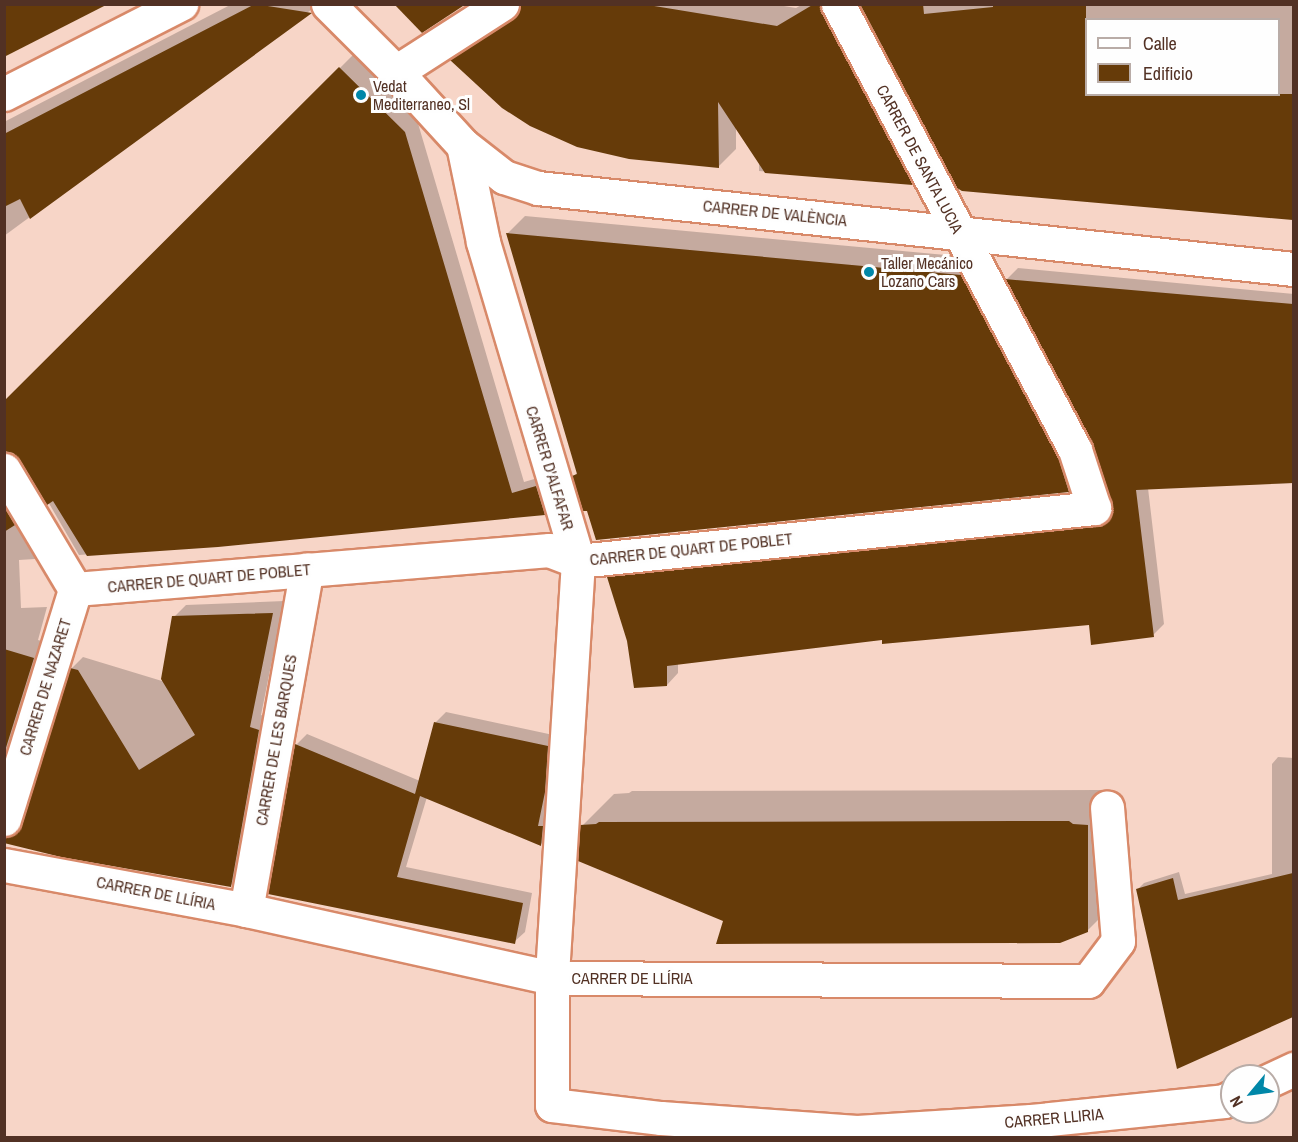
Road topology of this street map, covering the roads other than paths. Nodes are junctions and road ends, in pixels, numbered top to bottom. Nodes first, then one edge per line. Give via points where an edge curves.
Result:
1 (181, 4) edge
2 (328, 4) edge
3 (502, 4) edge
4 (838, 4) edge
5 (396, 72) junction
6 (4, 94) edge
7 (463, 145) junction
8 (959, 232) junction
9 (1293, 269) edge
10 (4, 470) edge
11 (1094, 508) joint
12 (578, 561) junction
13 (307, 569) junction
14 (75, 589) junction
15 (1107, 807) dead end
16 (4, 819) edge
17 (4, 865) edge
18 (246, 910) junction
19 (552, 978) junction
20 (1220, 1101) edge
21 (552, 1105) joint

1 - 6 street
2 - 5 street, CARRER DE VALÈNCIA
3 - 5 street
4 - 8 street, CARRER DE SANTA LUCIA
5 - 7 street, CARRER DE VALÈNCIA
7 - 8 street, CARRER DE VALÈNCIA via 504,177 538,188
7 - 12 street, CARRER D'ALFAFAR via 483,242
8 - 9 street, CARRER DE VALÈNCIA
8 - 11 street, CARRER DE SANTA LUCIA via 1075,450
10 - 14 street
11 - 12 street, CARRER DE QUART DE POBLET
12 - 13 street, CARRER DE QUART DE POBLET via 549,550
12 - 19 street, CARRER D'ALFAFAR
13 - 14 street, CARRER DE QUART DE POBLET
13 - 18 street, CARRER DE LES BARQUES
14 - 16 street, CARRER DE NAZARET
15 - 19 street, CARRER DE LLÍRIA via 1118,941 1089,981
17 - 18 street, CARRER DE LLÍRIA
18 - 19 street, CARRER DE LLÍRIA
19 - 21 street, CARRER D'ALFAFAR
20 - 21 street, CARRER LLIRIA via 857,1132 661,1118

